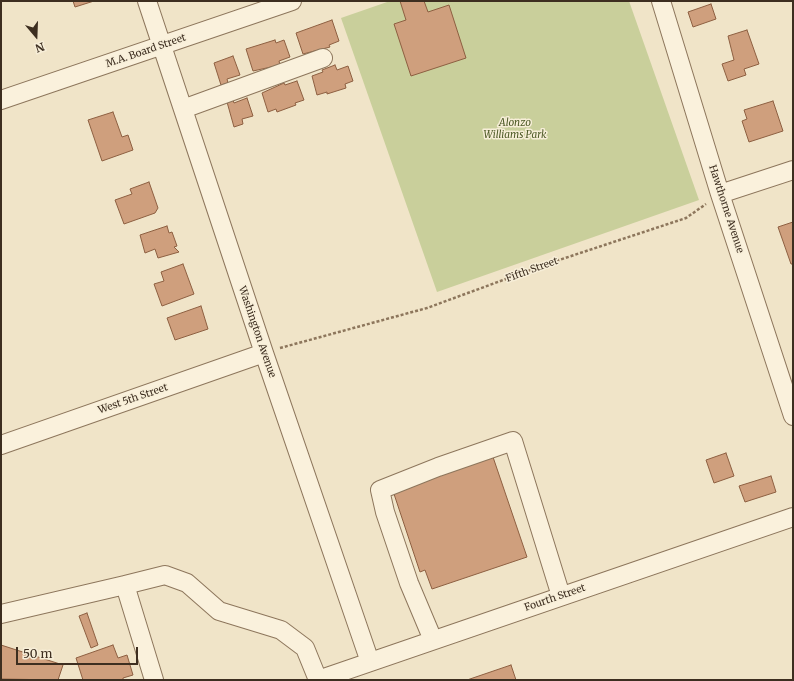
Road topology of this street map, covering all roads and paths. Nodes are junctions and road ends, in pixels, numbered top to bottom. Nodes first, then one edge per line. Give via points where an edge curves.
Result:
1 (147, 1) edge
2 (292, 1) edge
3 (661, 1) edge
4 (162, 45) junction
5 (322, 58) dead end
6 (1, 100) edge
7 (183, 108) junction
8 (793, 170) edge
9 (720, 194) junction
10 (264, 353) junction
11 (793, 416) edge
12 (1, 445) edge
13 (793, 517) edge
14 (125, 585) junction
15 (561, 596) junction
16 (1, 614) edge
17 (433, 640) junction
18 (370, 662) junction
19 (154, 680) edge
20 (318, 680) edge

1 - 4 street, Washington Avenue
2 - 4 street, M.A. Board Street
3 - 9 street, Hawthorne Avenue
4 - 6 street, M.A. Board Street
4 - 7 street, Washington Avenue
5 - 7 street
7 - 10 street, Washington Avenue
8 - 9 street
9 - 10 path, Fifth Street via 686,218 544,265 427,308
9 - 11 street, Hawthorne Avenue
10 - 12 street, West 5th Street
10 - 18 street, Washington Avenue
13 - 15 street, Fourth Street
14 - 16 street
14 - 19 street
14 - 20 street via 165,575 187,583 219,611 281,630 305,648
15 - 17 street, Fourth Street
15 - 17 street via 513,441 438,466 380,490 409,583
17 - 18 street, Fourth Street
18 - 20 street, Fourth Street

